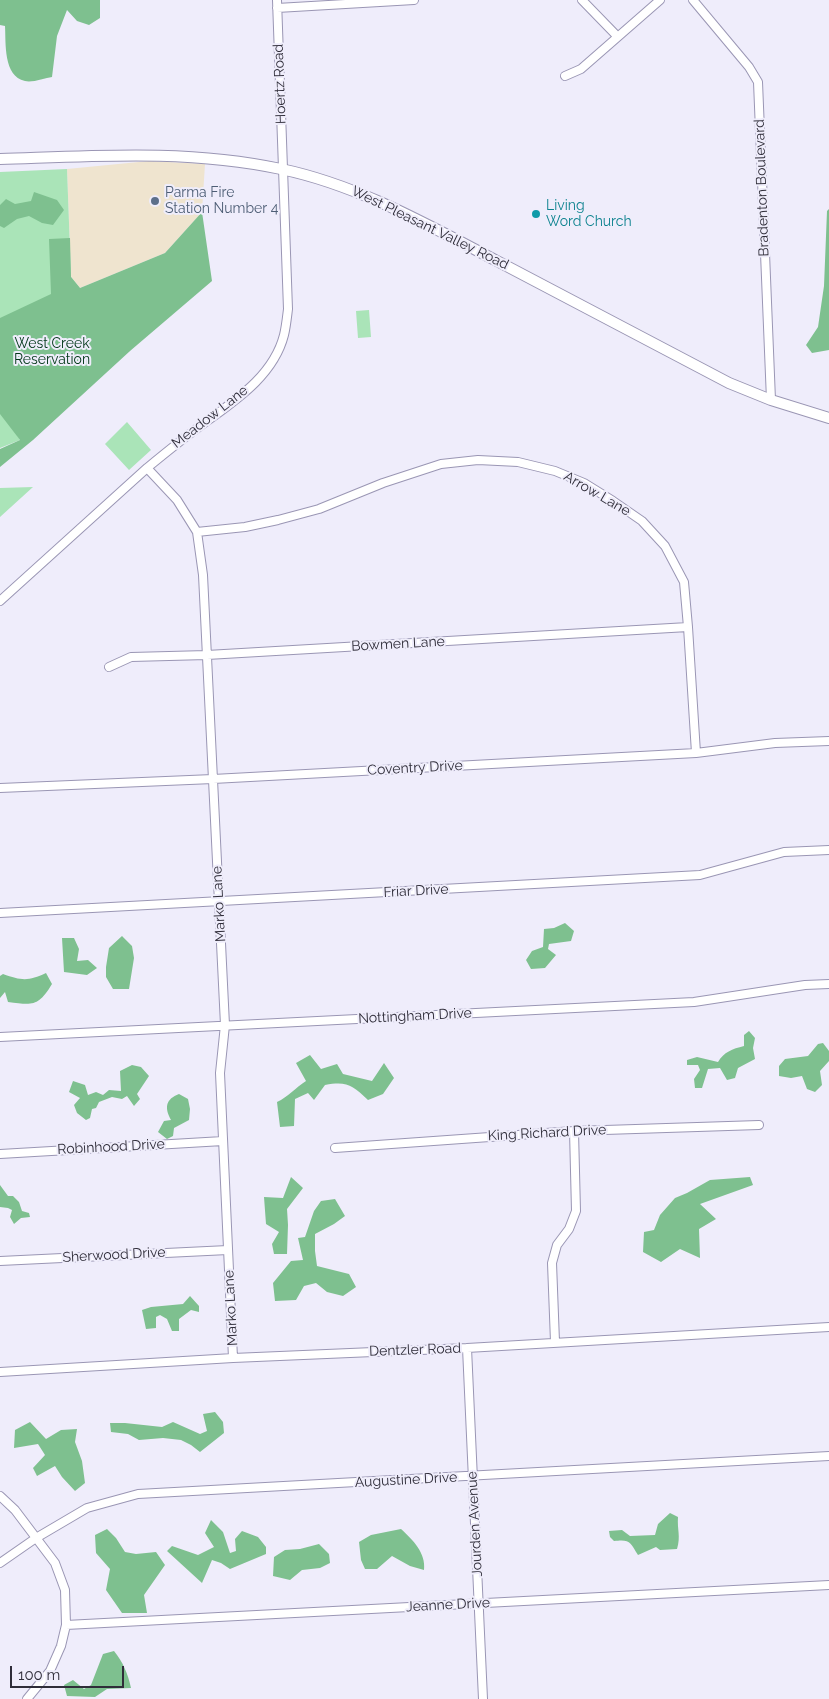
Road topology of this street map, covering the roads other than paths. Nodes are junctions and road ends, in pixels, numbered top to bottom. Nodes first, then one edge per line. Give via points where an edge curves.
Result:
1 (414, 0) edge
2 (582, 0) edge
3 (660, 0) edge
4 (693, 0) edge
5 (277, 4) edge
6 (617, 36) junction
7 (564, 76) dead end
8 (0, 160) edge
9 (282, 169) junction
10 (771, 400) junction
11 (829, 418) edge
12 (147, 468) junction
13 (197, 532) junction
14 (0, 601) edge
15 (688, 628) junction
16 (207, 655) junction
17 (109, 667) dead end
18 (829, 741) edge
19 (696, 753) junction
20 (213, 779) junction
21 (0, 788) edge
22 (829, 850) edge
23 (220, 902) junction
24 (0, 913) edge
25 (829, 984) edge
26 (225, 1025) junction
27 (0, 1037) edge
28 (759, 1125) dead end
29 (574, 1131) junction
30 (223, 1141) junction
31 (335, 1148) dead end
32 (0, 1154) edge
33 (228, 1250) junction
34 (0, 1261) edge
35 (829, 1327) edge
36 (555, 1342) junction
37 (467, 1348) junction
38 (233, 1358) junction
39 (0, 1372) edge
40 (829, 1456) edge
41 (473, 1476) junction
42 (0, 1496) edge
43 (36, 1538) junction
44 (0, 1563) edge
45 (829, 1585) edge
46 (479, 1604) junction
47 (66, 1625) junction
48 (27, 1699) edge
49 (483, 1699) edge

1 - 5 street
2 - 6 street
3 - 6 street
4 - 10 street, Bradenton Boulevard via 758,82
5 - 9 street, Hoertz Road
6 - 7 street via 581,69
8 - 9 main road, West Pleasant Valley Road via 170,155 234,160
9 - 10 main road, West Pleasant Valley Road via 346,187 433,228 729,383
9 - 12 street, Meadow Lane via 288,309 284,336 262,376 239,398
10 - 11 main road, West Pleasant Valley Road
12 - 13 street, Marko Lane via 177,500
12 - 14 street, Meadow Lane
13 - 15 street, Arrow Lane via 278,520 441,464 478,460 518,462 556,471 584,483 642,521 665,546 684,582
13 - 16 street, Marko Lane
15 - 16 street, Bowmen Lane
15 - 19 street, Arrow Lane
16 - 17 street, Bowmen Lane via 131,658
16 - 20 street, Marko Lane
18 - 19 street, Coventry Drive via 775,743
19 - 20 street, Coventry Drive
20 - 21 street, Coventry Drive
20 - 23 street, Marko Lane
22 - 23 street, Friar Drive via 784,852 700,875
23 - 24 street, Friar Drive
23 - 26 street, Marko Lane
25 - 26 street, Nottingham Drive via 694,1002
26 - 27 street, Nottingham Drive
26 - 30 street, Marko Lane via 220,1074
28 - 29 street, King Richard Drive
29 - 31 street, King Richard Drive
29 - 36 street via 576,1211 569,1229 557,1245 552,1263
30 - 32 street, Robinhood Drive
30 - 33 street, Marko Lane
33 - 34 street, Sherwood Drive
33 - 38 street, Marko Lane
35 - 36 street, Dentzler Road
36 - 37 street, Dentzler Road
37 - 38 street, Dentzler Road
37 - 41 street, Jourden Avenue
38 - 39 street, Dentzler Road
40 - 41 street, Augustine Drive
41 - 43 street, Augustine Drive via 138,1494 87,1508
41 - 46 street, Jourden Avenue
42 - 43 street
43 - 44 street, Augustine Drive
43 - 47 street via 55,1563 65,1590
45 - 46 street, Jeanne Drive
46 - 47 street, Jeanne Drive
46 - 49 street, Jourden Avenue
47 - 48 street via 50,1671

